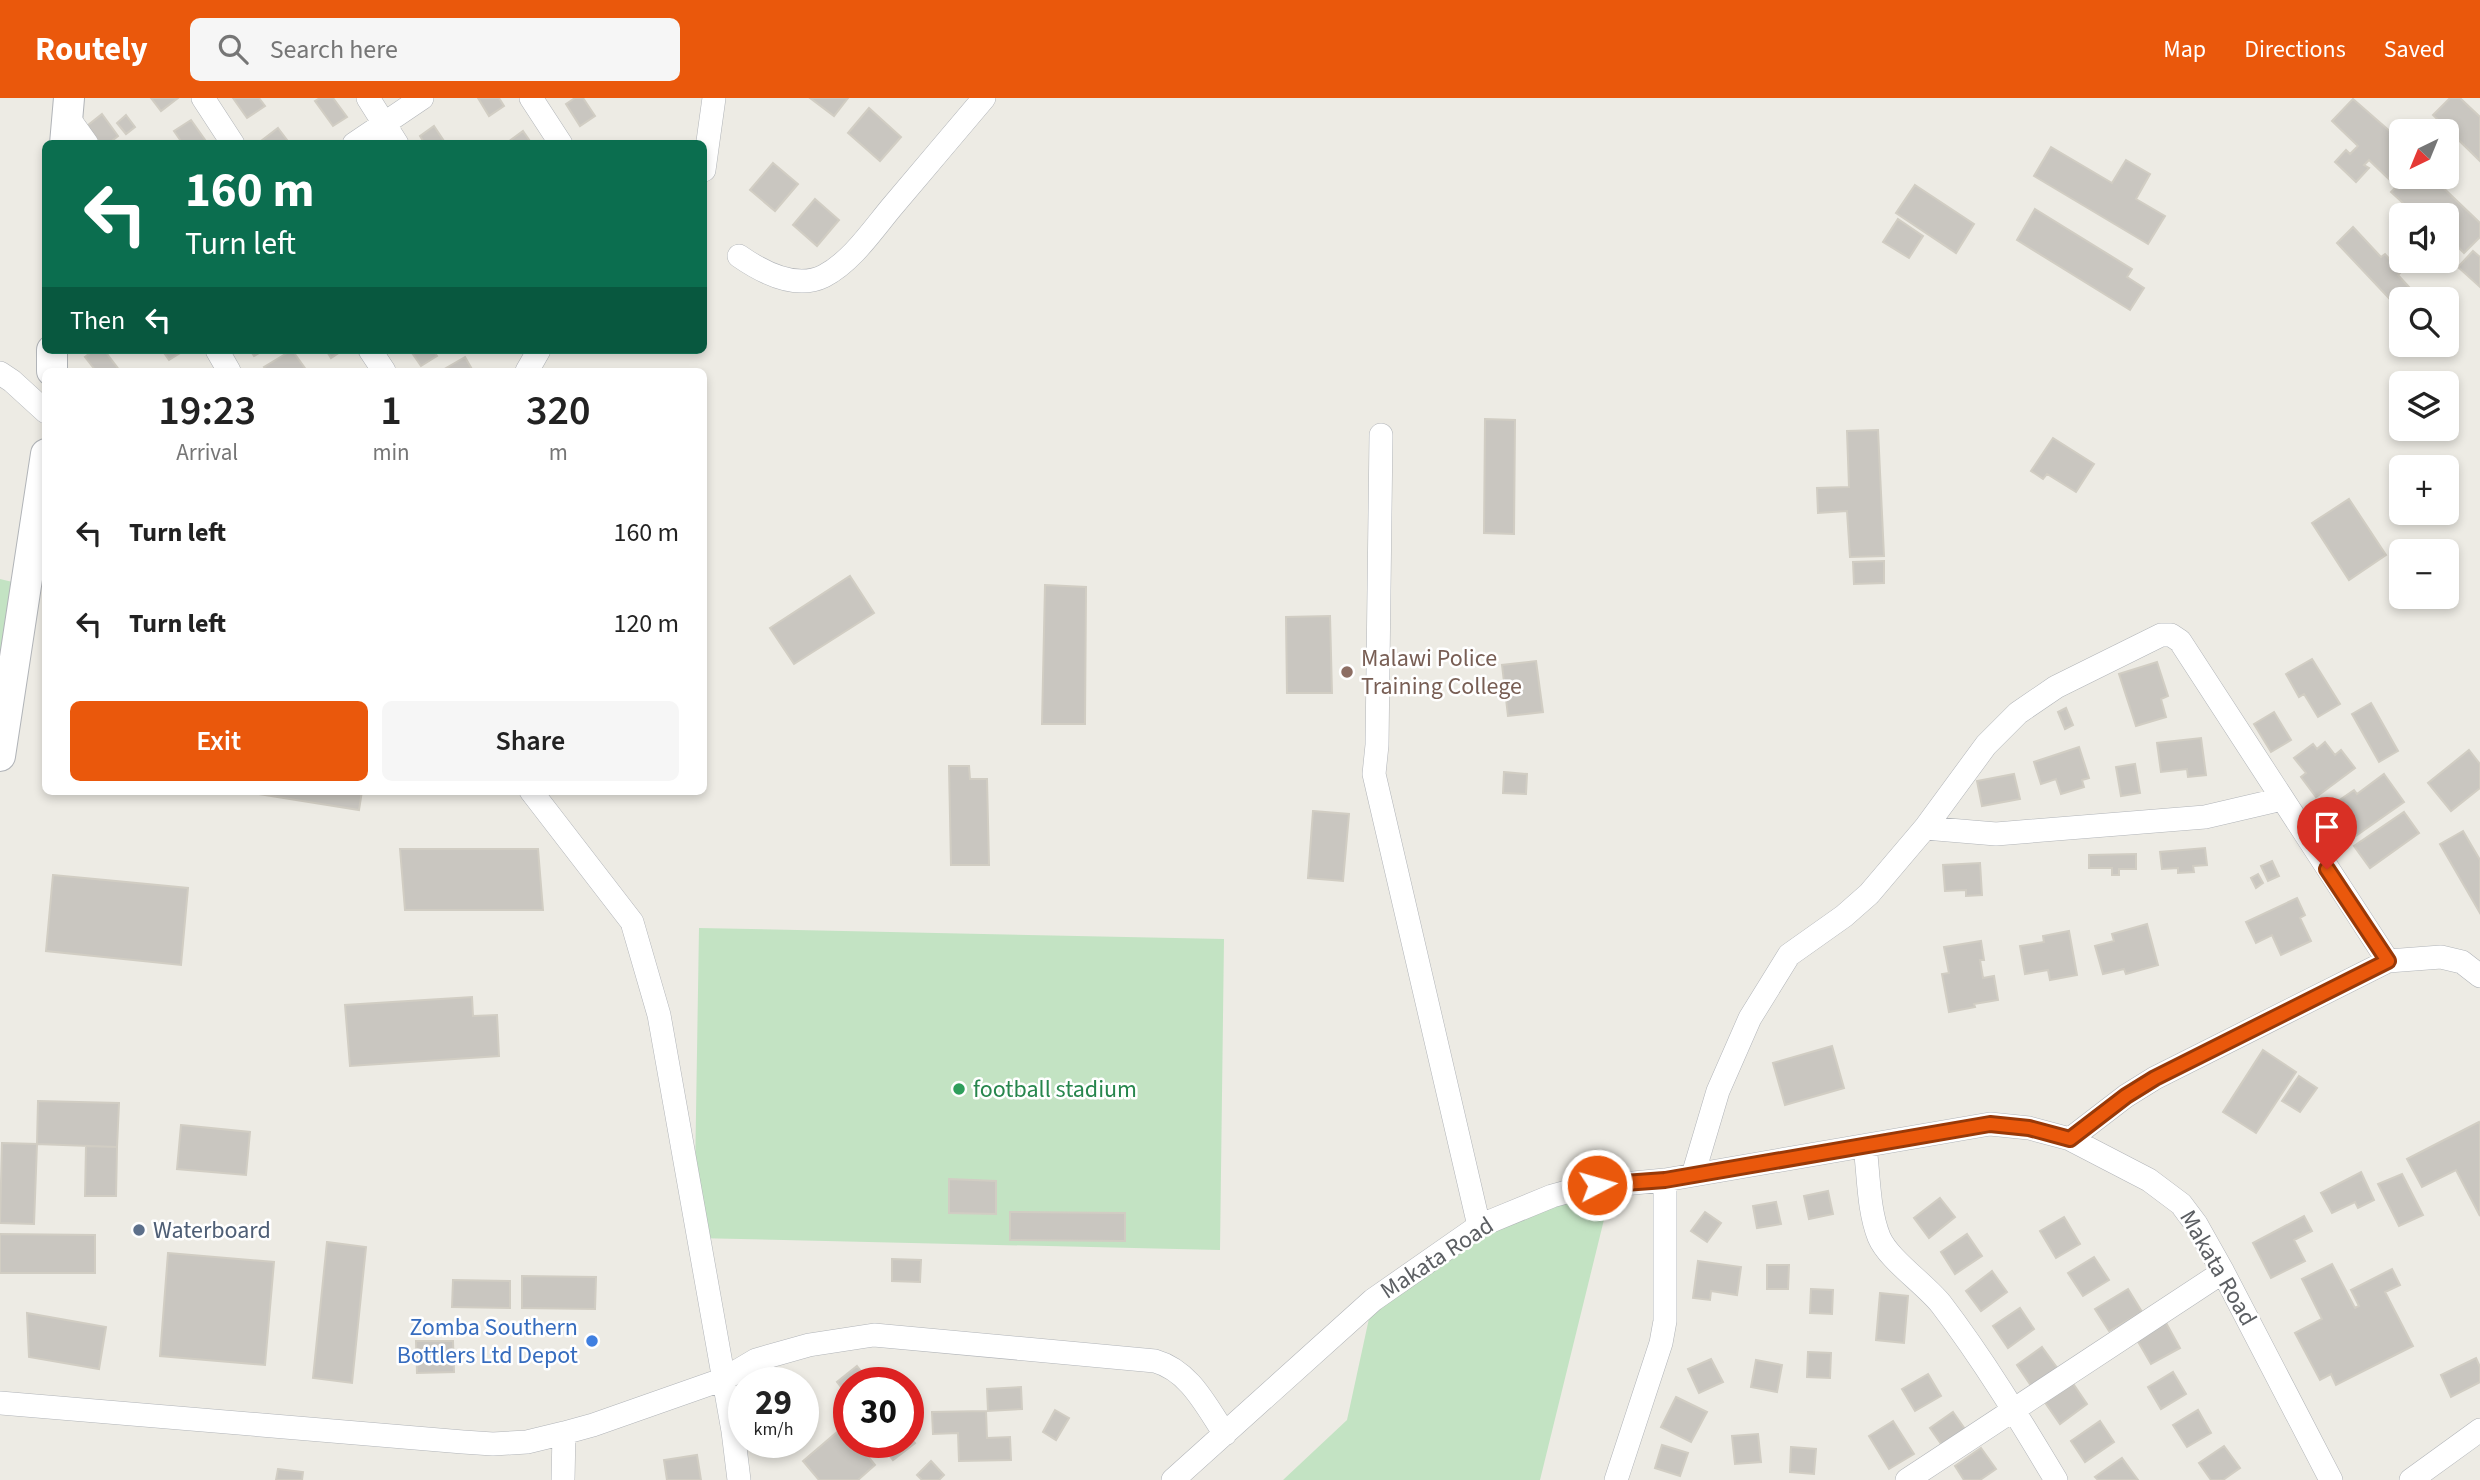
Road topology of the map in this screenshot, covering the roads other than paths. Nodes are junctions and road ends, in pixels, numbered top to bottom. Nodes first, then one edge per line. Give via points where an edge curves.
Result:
1 (203, 98) edge
2 (368, 98) edge
3 (422, 98) edge
4 (531, 98) edge
5 (715, 98) edge
6 (984, 98) edge
7 (67, 119) edge
8 (384, 123) junction
9 (85, 140) edge
10 (230, 140) edge
11 (360, 140) edge
12 (395, 140) edge
13 (558, 140) edge
14 (707, 150) edge
15 (739, 256) dead end
16 (0, 373) edge
17 (42, 408) edge
18 (1381, 435) dead end
19 (42, 480) edge
20 (0, 757) edge
21 (534, 795) edge
22 (2282, 799) junction
23 (1924, 828) junction
24 (2388, 961) junction
25 (2480, 976) edge
26 (2070, 1139) junction
27 (1866, 1147) junction
28 (1693, 1175) junction
29 (1665, 1180) junction
30 (1479, 1226) junction
31 (2223, 1272) junction
32 (724, 1379) junction
33 (0, 1403) edge
34 (2014, 1410) junction
35 (564, 1433) junction
36 (1225, 1434) junction
37 (2478, 1437) edge
38 (563, 1480) edge
39 (739, 1480) edge
40 (1173, 1480) edge
41 (1616, 1480) edge
42 (1907, 1480) edge
43 (2056, 1480) edge
44 (2332, 1480) edge
45 (2412, 1480) edge

1 - 10 street
2 - 8 street
3 - 8 street
4 - 13 street
5 - 14 street
6 - 15 street via 847,258 822,276 778,278
7 - 9 street
8 - 11 street
8 - 12 street
16 - 17 street
18 - 30 street via 1374,774
19 - 20 street
21 - 32 street via 632,922 659,1015
22 - 23 street via 2205,817 1996,834
22 - 23 street via 2180,641 2161,635 2056,687 2018,713 1986,745
22 - 24 street
23 - 28 street via 1869,894 1789,955 1771,981 1718,1091
24 - 25 street via 2441,957 2462,962
24 - 26 street via 2155,1078
26 - 27 street, Makata Road via 1990,1124
26 - 31 street, Makata Road via 2149,1180 2181,1204
27 - 28 street, Makata Road
27 - 34 street via 1873,1217 1880,1239 1943,1308
28 - 29 street, Makata Road
29 - 30 street, Makata Road via 1581,1188
29 - 41 street via 1665,1321
30 - 36 street, Makata Road via 1373,1300
31 - 34 street
31 - 44 street, Makata Road
32 - 35 street
32 - 36 street via 769,1356 874,1335 1155,1361 1191,1384
32 - 39 street
33 - 35 street via 493,1444
34 - 42 street
34 - 43 street
35 - 38 street
36 - 40 street, Makata Road
37 - 45 street

